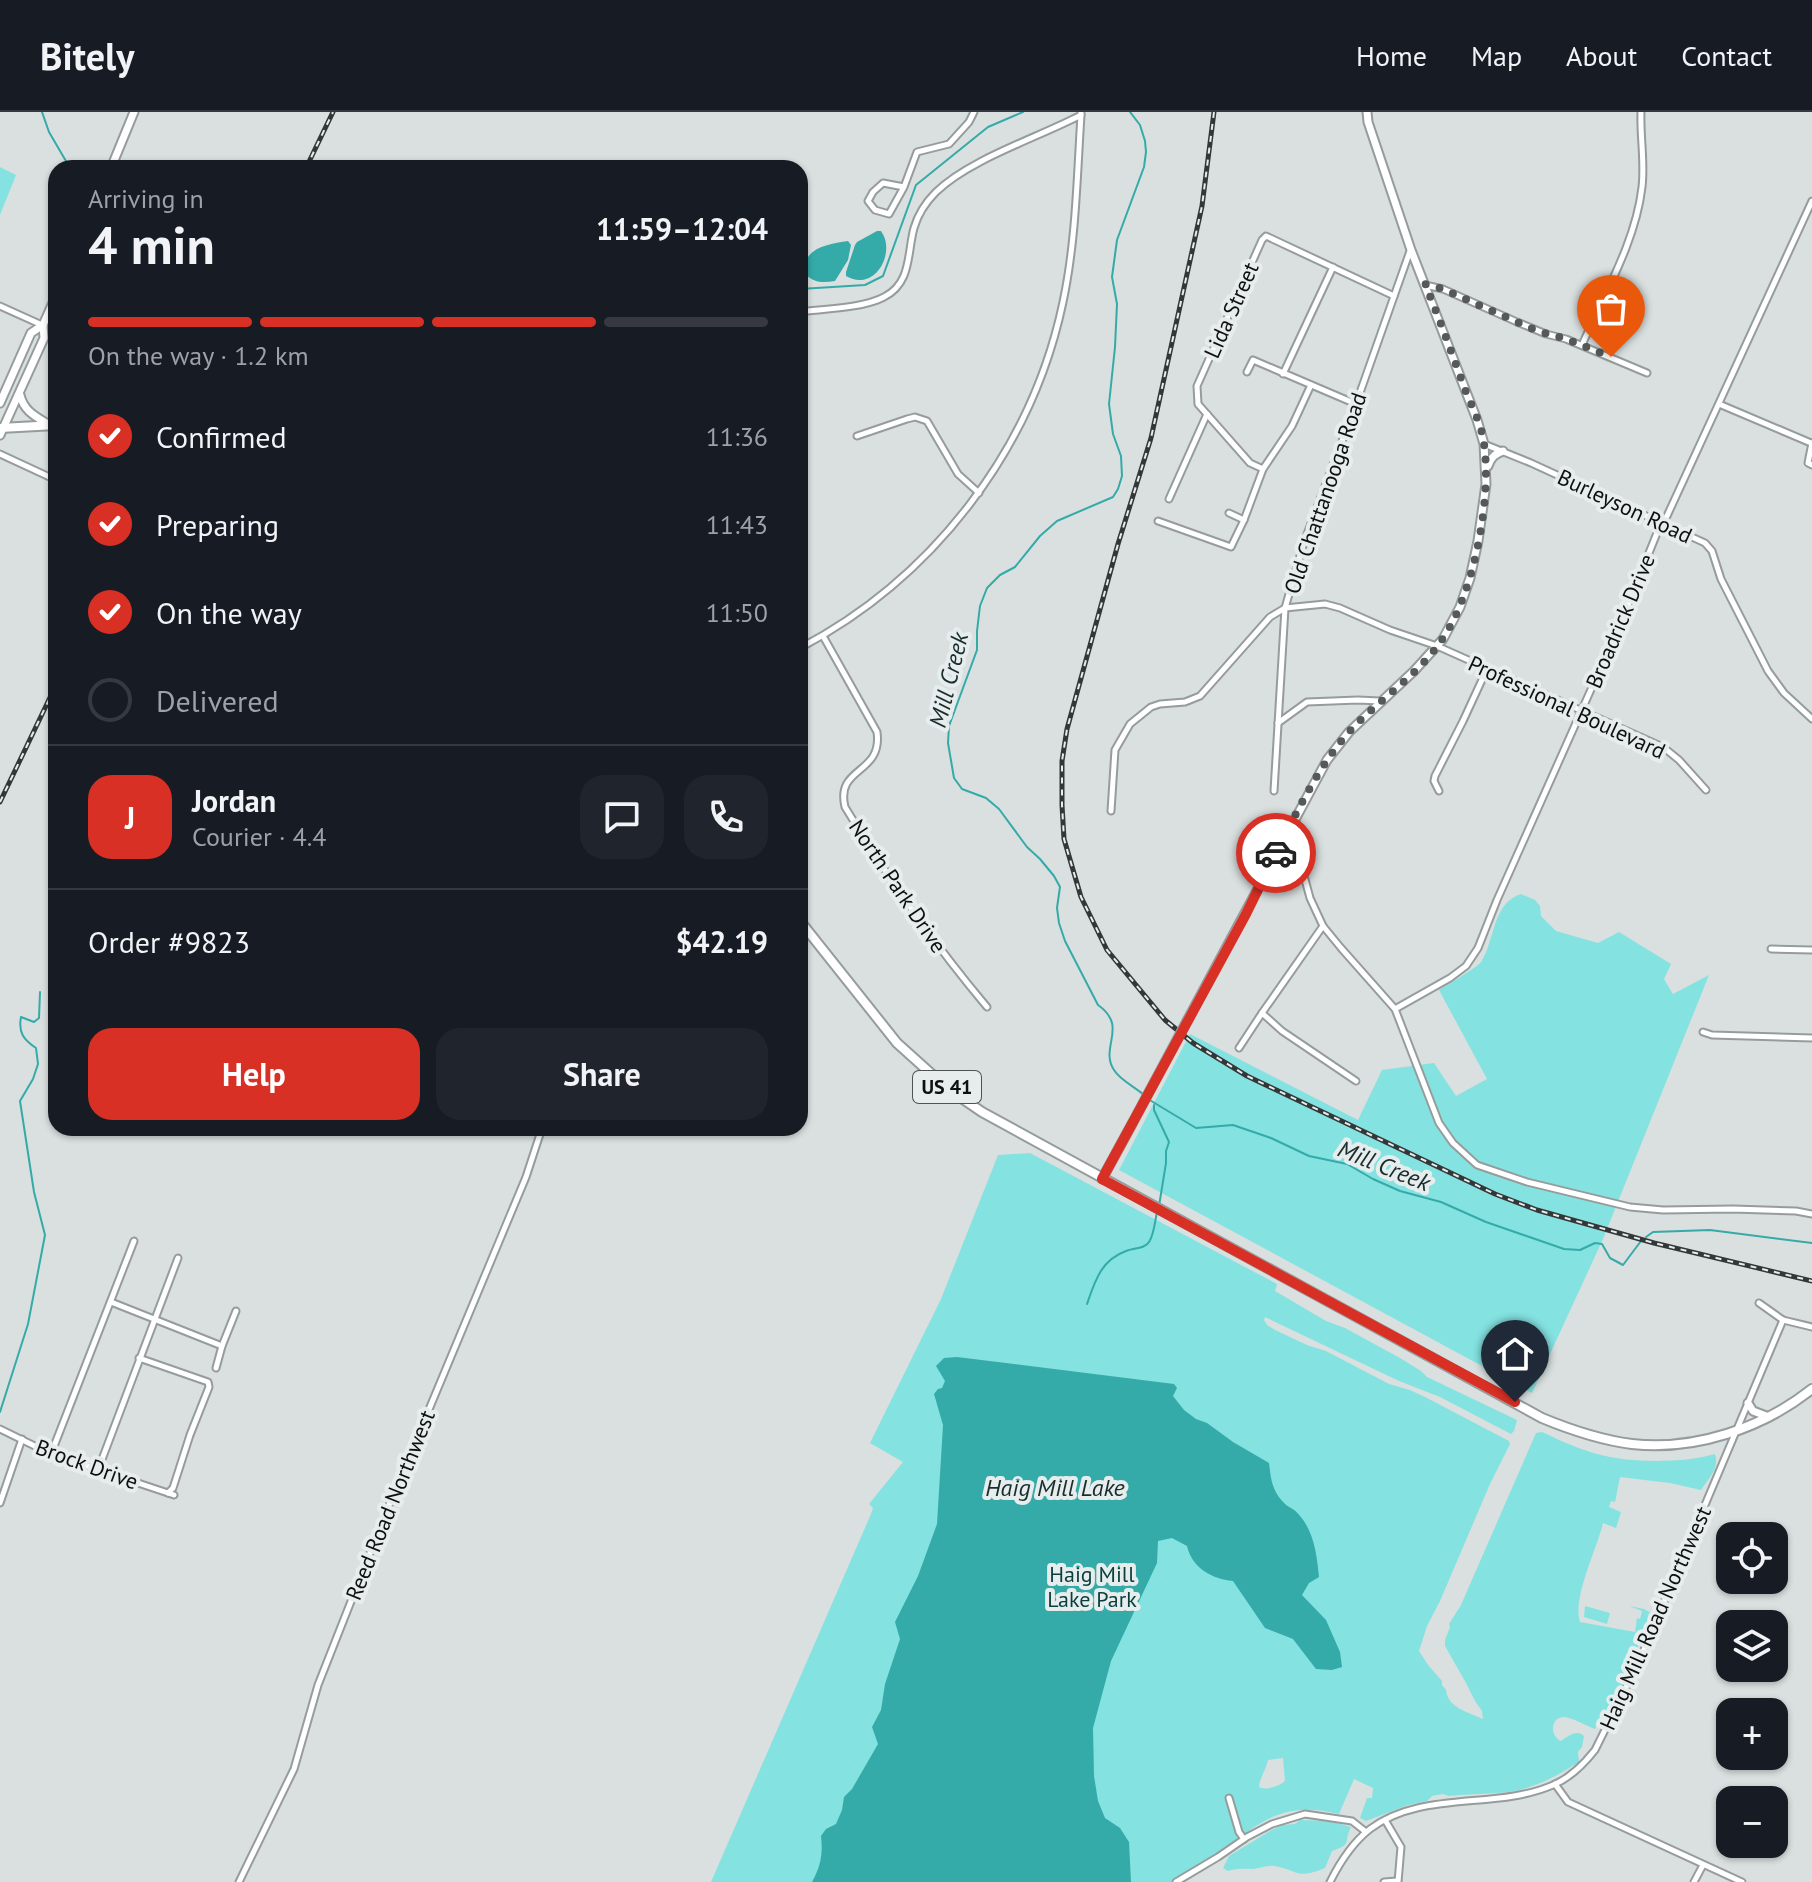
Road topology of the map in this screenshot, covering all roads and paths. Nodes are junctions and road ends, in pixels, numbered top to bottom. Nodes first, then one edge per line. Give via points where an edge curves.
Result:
1 (134, 112) edge
2 (974, 112) edge
3 (1367, 112) edge
4 (1641, 112) edge
5 (1081, 114) edge
6 (114, 160) edge
7 (904, 187) junction
8 (1812, 201) edge
9 (1411, 250) junction
10 (1333, 267) junction
11 (1425, 284) junction
12 (1394, 296) junction
13 (0, 306) edge
14 (808, 311) edge
15 (48, 314) edge
16 (43, 325) junction
17 (1582, 345) junction
18 (1247, 372) dead end
19 (1647, 373) dead end
20 (1283, 374) junction
21 (1311, 385) junction
22 (19, 393) junction
23 (0, 403) edge
24 (1356, 404) junction
25 (1719, 404) junction
26 (1207, 414) junction
27 (48, 423) edge
28 (48, 426) edge
29 (1, 430) edge
30 (857, 436) dead end
31 (1812, 442) edge
32 (1484, 444) junction
33 (1503, 451) junction
34 (0, 454) edge
35 (1812, 465) edge
36 (1263, 469) junction
37 (1486, 471) junction
38 (48, 476) edge
39 (979, 493) junction
40 (1169, 499) dead end
41 (1229, 513) dead end
42 (1244, 520) junction
43 (1158, 521) dead end
44 (1662, 523) junction
45 (1285, 608) junction
46 (823, 636) junction
47 (808, 644) edge
48 (1437, 646) junction
49 (1487, 669) junction
50 (1381, 701) junction
51 (1581, 710) junction
52 (1812, 719) edge
53 (1277, 724) junction
54 (1706, 790) dead end
55 (1274, 791) dead end
56 (1439, 791) dead end
57 (1111, 811) dead end
58 (1279, 847) junction
59 (1323, 926) junction
60 (808, 931) edge
61 (1771, 949) dead end
62 (1812, 950) edge
63 (987, 1007) dead end
64 (1395, 1009) junction
65 (1262, 1013) junction
66 (1703, 1032) dead end
67 (1812, 1038) edge
68 (1239, 1048) dead end
69 (1356, 1081) dead end
70 (539, 1136) edge
71 (1102, 1179) junction
72 (1812, 1214) edge
73 (134, 1241) dead end
74 (178, 1258) dead end
75 (111, 1302) junction
76 (1759, 1303) dead end
77 (236, 1311) dead end
78 (153, 1320) junction
79 (1783, 1320) junction
80 (1812, 1327) edge
81 (222, 1346) junction
82 (139, 1358) junction
83 (216, 1368) dead end
84 (1812, 1389) edge
85 (1748, 1403) junction
86 (1769, 1417) junction
87 (0, 1429) edge
88 (1736, 1431) junction
89 (22, 1439) junction
90 (51, 1454) junction
91 (98, 1470) junction
92 (0, 1503) edge
93 (1555, 1784) junction
94 (1229, 1798) dead end
95 (1385, 1820) junction
96 (1366, 1832) junction
97 (1244, 1839) junction
98 (1703, 1865) junction
99 (1398, 1881) edge
100 (239, 1882) edge
101 (1176, 1882) edge
102 (1330, 1882) edge
103 (1384, 1882) edge
104 (1694, 1882) edge
105 (1742, 1882) edge

1 - 6 main road
2 - 7 street via 949,144 917,152
3 - 9 main road
4 - 17 street via 1644,159 1635,222
5 - 14 street via 963,171 936,192 918,216 904,277 885,297
5 - 39 street via 1071,245 1058,323 1020,426
7 - 7 street via 889,214 868,201 883,183
8 - 25 street, Broadrick Drive
9 - 11 main road
9 - 12 street, Old Chattanooga Road
10 - 12 street
10 - 20 street
10 - 26 street, Lida Street via 1266,236 1262,240 1197,386 1198,404
11 - 17 street
11 - 32 main road
12 - 24 street, Old Chattanooga Road
13 - 16 street
15 - 16 main road
16 - 22 main road via 44,338
16 - 23 main road via 31,333
17 - 19 street
18 - 20 street via 1253,360
20 - 21 street
21 - 24 street
21 - 36 street
22 - 27 main road via 29,413
22 - 29 main road
24 - 45 street, Old Chattanooga Road
25 - 31 street
25 - 44 street, Broadrick Drive
26 - 36 street via 1250,463
26 - 40 street
28 - 29 highway
30 - 39 street via 921,418 958,474
31 - 35 street
32 - 33 street, Burleyson Road
32 - 37 main road
33 - 37 main road via 1495,454
33 - 44 street, Burleyson Road
34 - 38 street
36 - 42 street
37 - 48 main road via 1470,578
39 - 46 street via 913,568
41 - 42 street
42 - 43 street via 1231,547
44 - 51 street, Broadrick Drive
44 - 52 street, Burleyson Road via 1710,547 1768,671
45 - 48 street, Professional Boulevard via 1325,604
45 - 53 street, Old Chattanooga Road
45 - 57 street via 1270,617 1200,696 1151,707 1130,724 1115,750
46 - 47 street
46 - 63 street, North Park Drive via 877,732 873,758 845,787 845,807 910,908
48 - 49 street, Professional Boulevard
48 - 50 main road
49 - 51 street, Professional Boulevard
49 - 56 street via 1435,776
50 - 53 street via 1307,702
50 - 58 main road via 1327,760
51 - 54 street, Professional Boulevard via 1663,747
51 - 64 street, Broadrick Drive via 1478,948 1450,978
53 - 55 street, Old Chattanooga Road
58 - 59 street via 1300,861
58 - 71 main road, bridge
59 - 64 street
59 - 65 street
60 - 71 highway, US 41 via 880,1023 924,1069 982,1112
61 - 62 street
64 - 72 street via 1439,1123 1477,1165 1630,1207
65 - 68 street
65 - 69 street
66 - 67 street
70 - 100 street, Reed Road Northwest via 318,1685 294,1769
71 - 88 highway, US 41 via 1542,1418 1603,1439 1649,1445
73 - 75 street
74 - 78 street
75 - 78 street
75 - 90 street
76 - 79 street
77 - 81 street
78 - 81 street
78 - 82 street
79 - 80 street
79 - 85 street, Haig Mill Road Northwest
81 - 83 street
82 - 91 street
82 - 91 street, Brock Drive via 208,1382 171,1494
84 - 86 highway, US 41
85 - 86 main road
85 - 88 street, Haig Mill Road Northwest
86 - 88 highway, US 41
87 - 89 street, Brock Drive
88 - 93 street, Haig Mill Road Northwest via 1605,1733 1587,1760
89 - 90 street, Brock Drive
89 - 92 street
90 - 91 street, Brock Drive
93 - 95 street, Haig Mill Road Northwest via 1506,1797 1419,1807
93 - 98 street via 1568,1802
94 - 97 street
95 - 96 street, Haig Mill Road Northwest
95 - 99 street via 1401,1847
96 - 97 street via 1352,1821 1305,1814
96 - 102 street, Haig Mill Road Northwest
97 - 101 street
98 - 104 street
98 - 105 street
99 - 103 street

